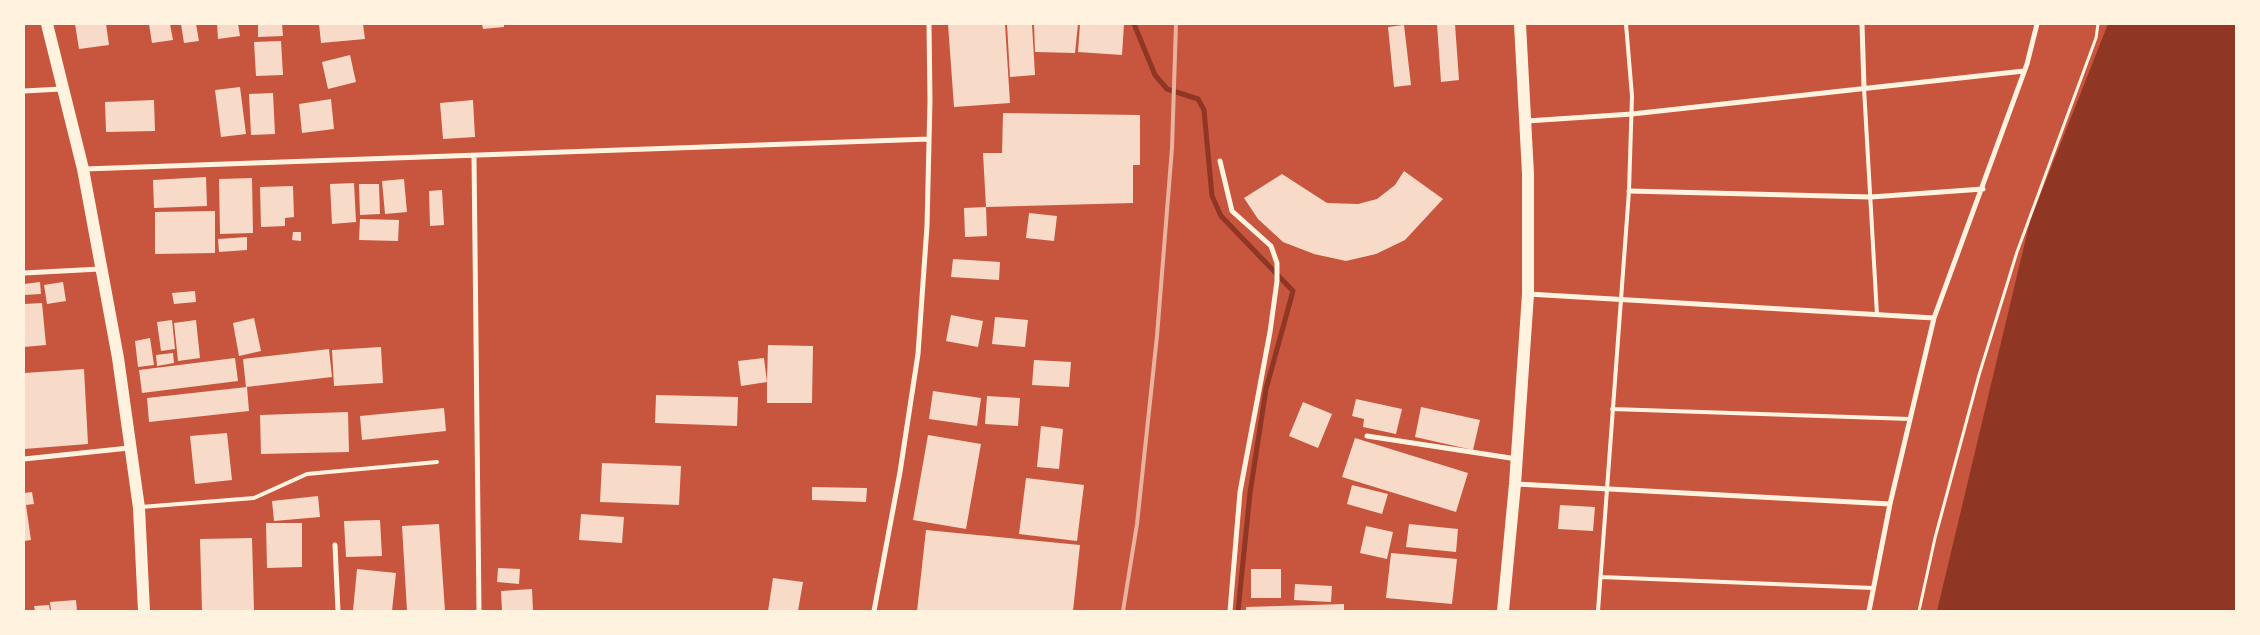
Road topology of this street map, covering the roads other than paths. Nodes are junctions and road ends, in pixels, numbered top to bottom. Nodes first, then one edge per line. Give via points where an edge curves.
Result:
1 (48, 24) edge
2 (928, 24) edge
3 (1520, 24) edge
4 (1626, 24) edge
5 (1862, 24) edge
6 (2037, 24) edge
7 (2024, 71) junction
8 (1864, 88) junction
9 (64, 89) junction
10 (24, 91) edge
11 (1632, 114) junction
12 (1526, 121) junction
13 (929, 139) junction
14 (474, 156) junction
15 (1220, 161) dead end
16 (83, 169) junction
17 (1983, 189) junction
18 (1629, 192) junction
19 (1870, 197) junction
20 (103, 269) junction
21 (24, 273) edge
22 (1528, 294) junction
23 (1620, 298) junction
24 (1877, 315) junction
25 (1934, 318) junction
26 (1612, 409) junction
27 (1910, 419) junction
28 (1367, 436) dead end
29 (130, 448) junction
30 (24, 459) edge
31 (1517, 460) junction
32 (437, 462) dead end
33 (1515, 484) junction
34 (1607, 489) junction
35 (1890, 504) junction
36 (138, 508) junction
37 (335, 545) dead end
38 (1601, 577) junction
39 (1873, 588) junction
40 (144, 611) edge
41 (338, 611) edge
42 (479, 611) edge
43 (874, 611) edge
44 (1230, 611) edge
45 (1503, 611) edge
46 (1598, 611) edge
47 (1869, 611) edge

1 - 9 main road
2 - 13 street
3 - 12 main road
4 - 11 lane
5 - 8 street
6 - 7 street
7 - 8 street
7 - 17 street
8 - 11 street
8 - 19 lane
9 - 10 street
9 - 16 main road
11 - 12 street
11 - 18 lane
12 - 22 main road via 1530,220
13 - 14 street
13 - 43 street via 918,354
14 - 16 street
14 - 42 street
15 - 44 street via 1232,211 1271,246 1277,263 1270,332 1240,492
16 - 20 main road
17 - 19 street
17 - 25 street
18 - 19 street
18 - 23 lane
19 - 24 lane
20 - 21 street
20 - 29 main road
22 - 23 street
22 - 31 main road
23 - 24 street
23 - 26 lane
24 - 25 street
25 - 27 street
26 - 27 lane
26 - 34 lane
27 - 35 street
28 - 31 street
29 - 30 street
29 - 36 main road
31 - 33 main road
32 - 36 lane via 307,474 254,498
33 - 34 street
33 - 45 main road
34 - 35 street
34 - 38 lane
35 - 39 street
36 - 40 main road
37 - 41 street
38 - 39 lane
38 - 46 lane
39 - 47 street

